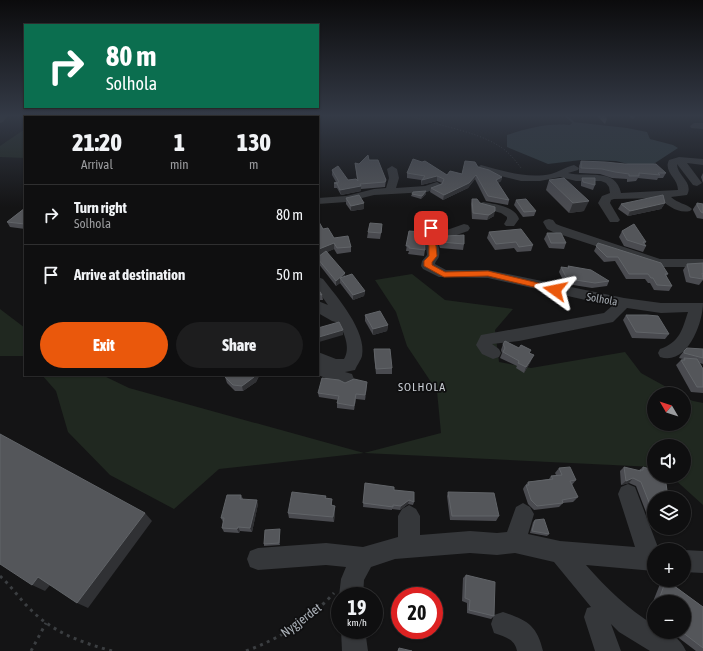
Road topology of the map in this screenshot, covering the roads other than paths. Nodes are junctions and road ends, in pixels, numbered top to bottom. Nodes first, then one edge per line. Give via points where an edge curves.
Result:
1 (679, 160) junction
2 (703, 162) edge
3 (481, 168) edge
4 (574, 168) dead end
5 (392, 169) dead end
6 (403, 172) dead end
7 (561, 174) junction
8 (698, 183) dead end
9 (437, 185) edge
10 (335, 189) edge
11 (396, 192) junction
12 (662, 195) junction
13 (615, 196) junction
14 (323, 201) edge
15 (483, 205) edge
16 (686, 209) dead end
17 (614, 220) dead end
18 (549, 222) dead end
19 (510, 224) dead end
20 (464, 228) dead end
21 (426, 230) dead end
22 (448, 234) edge
23 (551, 236) edge
24 (578, 236) junction
25 (703, 263) edge
26 (319, 283) edge
27 (624, 303) junction
28 (319, 307) edge
29 (700, 308) edge
30 (344, 318) junction
31 (494, 353) dead end
32 (666, 353) dead end
33 (319, 358) edge
34 (319, 367) edge
35 (346, 379) dead end
36 (628, 494) dead end
37 (523, 514) dead end
38 (409, 516) dead end
39 (516, 542) junction
40 (647, 546) edge
41 (409, 548) junction
42 (560, 552) junction
43 (363, 558) junction
44 (258, 560) dead end
45 (647, 560) edge
46 (691, 561) edge
47 (703, 562) edge
48 (348, 587) edge
49 (596, 617) dead end
50 (503, 624) dead end
51 (354, 639) edge
52 (355, 651) edge
53 (530, 651) edge
54 (608, 651) edge
55 (673, 651) edge

1 - 2 street
1 - 8 street
1 - 12 street via 672,162 671,166 683,184 684,192
3 - 7 street via 521,179 546,179
4 - 7 street
5 - 11 street
6 - 11 street
7 - 13 street via 566,177 608,181 615,188
9 - 11 street via 427,189
10 - 14 street
11 - 14 street via 363,194
12 - 13 street
12 - 16 street via 673,205
13 - 17 street via 604,201
15 - 19 street via 509,213 513,219
18 - 24 street via 553,227
20 - 22 street
21 - 27 street, Solhola via 433,256 428,261 428,266 444,274 488,274
23 - 24 street
24 - 25 street via 656,262
26 - 30 street
27 - 29 street, Solhola via 661,308
27 - 31 street, Solhola via 608,318 486,339 484,345
28 - 30 street
29 - 32 street, Solhola via 679,349
30 - 33 street via 356,342 352,362 344,366 335,366
34 - 35 street via 325,372
36 - 40 street
37 - 39 street
38 - 41 street
39 - 41 street via 470,542
39 - 42 street
41 - 43 street via 395,548
42 - 45 street
42 - 55 street via 599,598 628,623
43 - 44 street via 326,554
43 - 48 street
46 - 47 street
49 - 54 street
50 - 53 street via 520,630 527,640
51 - 52 street

